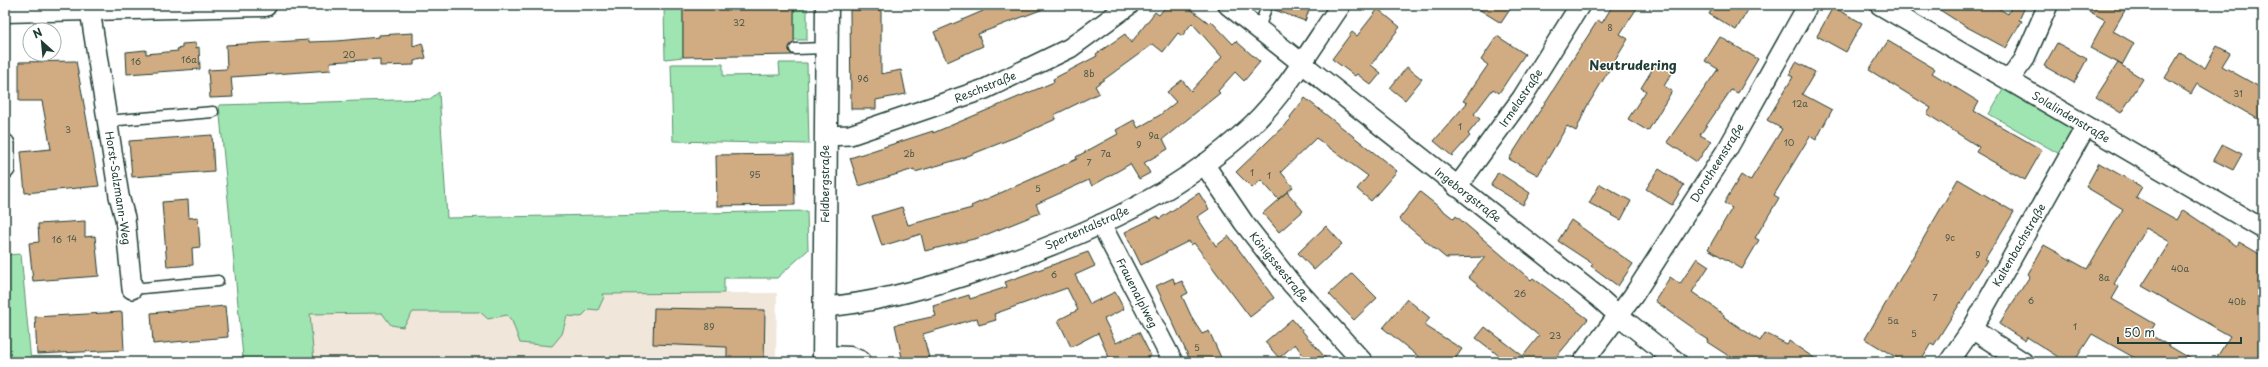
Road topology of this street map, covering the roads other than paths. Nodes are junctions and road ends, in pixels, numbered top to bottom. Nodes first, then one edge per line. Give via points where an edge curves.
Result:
1 (265, 5) edge
2 (827, 5) edge
3 (1129, 5) edge
4 (1228, 5) edge
5 (1267, 5) edge
6 (1341, 5) edge
7 (1580, 5) edge
8 (1808, 5) edge
9 (1880, 5) edge
10 (2048, 5) edge
11 (90, 10) junction
12 (5, 11) edge
13 (1258, 29) junction
14 (826, 48) junction
15 (794, 49) dead end
16 (1301, 62) junction
17 (2010, 80) junction
18 (213, 112) dead end
19 (107, 120) junction
20 (2086, 126) junction
21 (826, 136) junction
22 (5, 144) edge
23 (1204, 164) junction
24 (5, 169) edge
25 (1457, 187) junction
26 (1101, 224) junction
27 (2263, 229) edge
28 (218, 281) dead end
29 (132, 289) joint
30 (825, 307) junction
31 (1618, 315) junction
32 (1972, 329) junction
33 (824, 360) edge
34 (860, 362) edge
35 (1173, 362) edge
36 (1363, 362) edge
37 (1583, 362) edge
38 (1677, 362) edge
39 (1949, 362) edge
40 (2023, 362) edge

1 - 11 street
2 - 14 street, Feldbergstraße
3 - 21 street, Reschstraße via 1070,48 985,89 864,130
4 - 13 street, Ingeborgstraße
5 - 13 lane
6 - 16 street, Spertentalstraße
7 - 25 street, Irmelastraße via 1522,98
8 - 31 street, Dorotheenstraße via 1728,148 1633,296
9 - 17 street, Solalindenstraße
10 - 17 street via 2024,60
11 - 12 street
11 - 19 street, Horst-Salzmann-Weg
13 - 16 street, Ingeborgstraße
14 - 15 lane
14 - 21 street, Feldbergstraße
16 - 23 street, Spertentalstraße via 1252,124
16 - 25 street, Ingeborgstraße
17 - 20 street, Solalindenstraße
18 - 19 lane, Horst-Salzmann-Weg
19 - 29 street, Horst-Salzmann-Weg via 125,218
20 - 27 street, Solalindenstraße
20 - 32 street, Kaltenbachstraße
21 - 30 street, Feldbergstraße
22 - 24 street
23 - 26 street, Spertentalstraße via 1152,197
23 - 36 street, Königsseestraße via 1244,223 1291,283
25 - 31 street, Ingeborgstraße
26 - 30 street, Spertentalstraße via 998,265 936,285 850,305
26 - 35 street, Frauenalplweg
28 - 29 lane, Horst-Salzmann-Weg
30 - 33 street, Feldbergstraße
31 - 37 street, Dorotheenstraße
31 - 38 street, Ingeborgstraße
32 - 39 street, Kaltenbachstraße
32 - 40 street
33 - 34 street via 850,358

